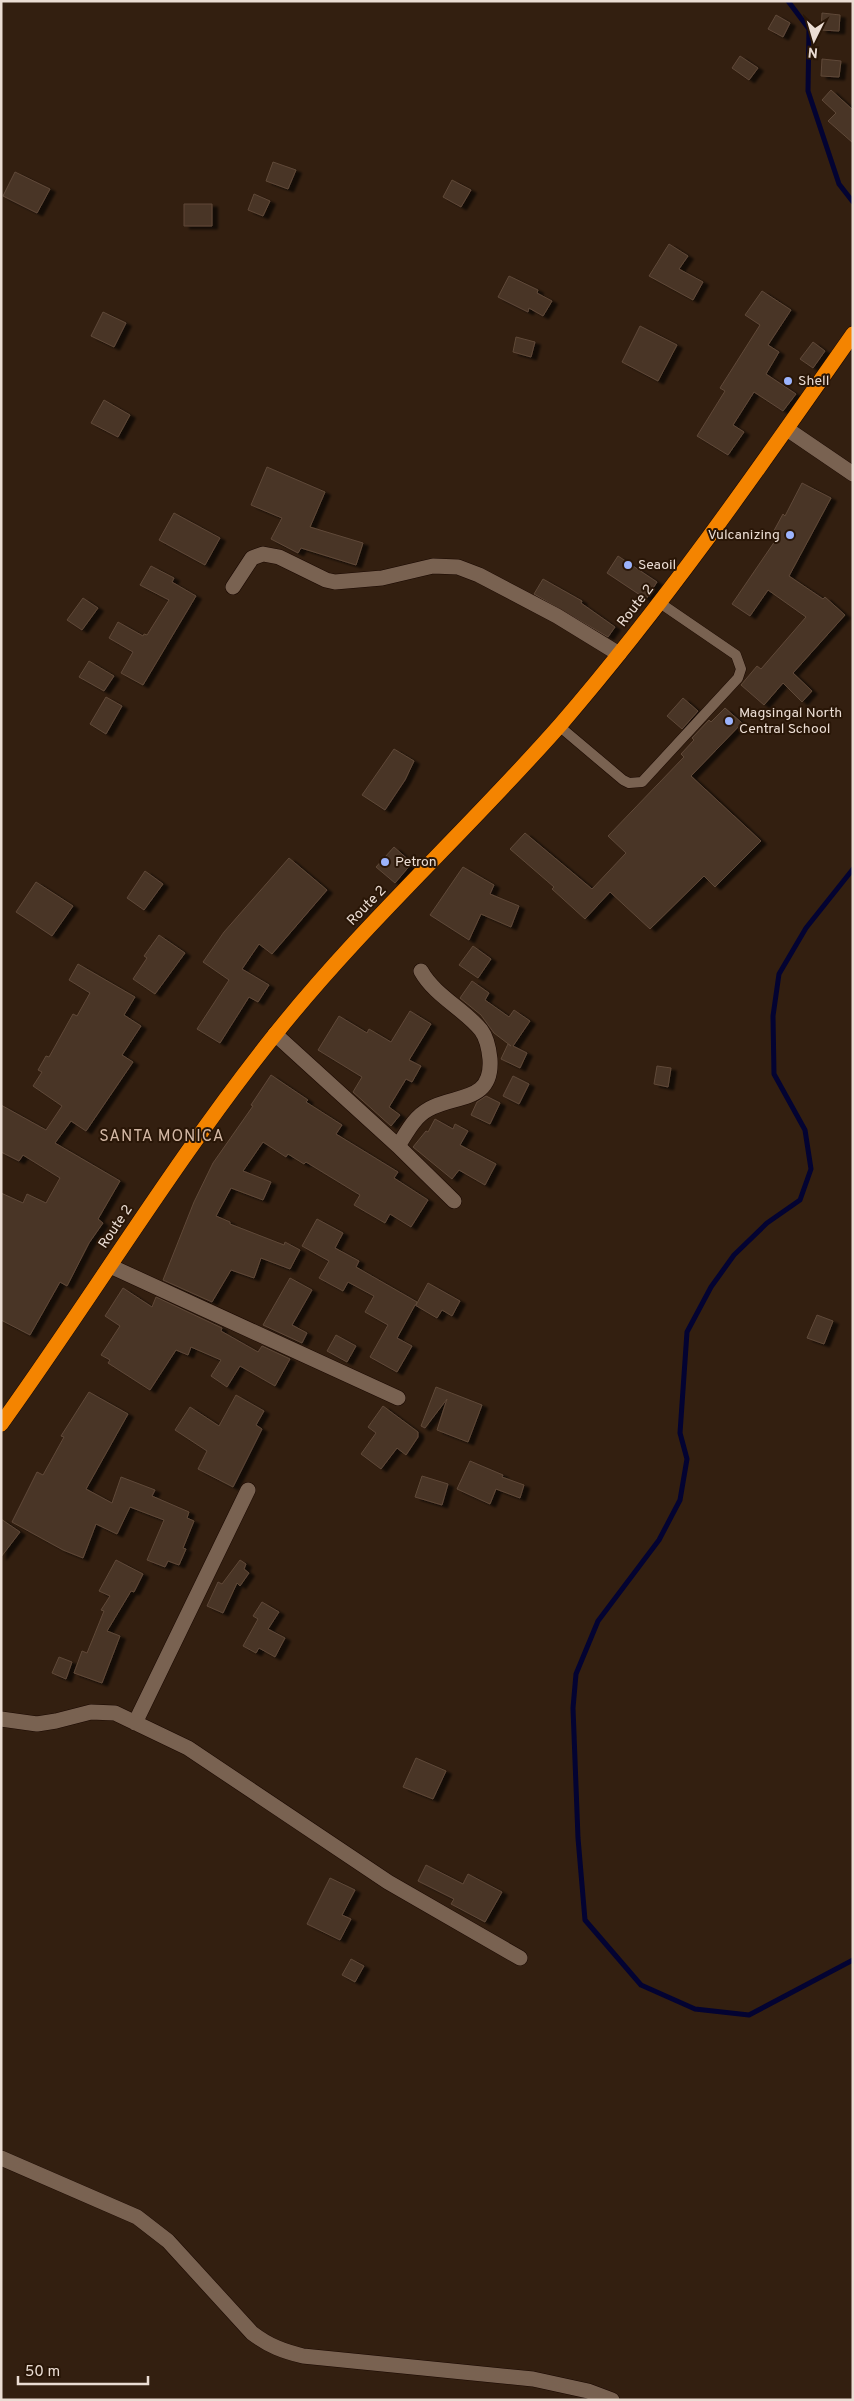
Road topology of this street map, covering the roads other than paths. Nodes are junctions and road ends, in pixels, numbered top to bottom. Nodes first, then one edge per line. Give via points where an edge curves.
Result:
1 (853, 334) edge
2 (787, 429) junction
3 (853, 474) edge
4 (233, 587) dead end
5 (660, 603) junction
6 (619, 654) junction
7 (559, 726) junction
8 (421, 971) dead end
9 (275, 1034) junction
10 (398, 1146) junction
11 (454, 1201) dead end
12 (110, 1266) junction
13 (398, 1398) dead end
14 (1, 1424) edge
15 (248, 1490) dead end
16 (1, 1719) edge
17 (135, 1723) junction
18 (520, 1958) dead end
19 (1, 2158) edge
20 (612, 2400) edge

1 - 2 highway, Route 2
2 - 3 street
2 - 5 highway, Route 2
4 - 6 street via 252,558 263,554 279,557 335,582 382,578 433,566 458,567 557,616
5 - 6 highway, Route 2
5 - 7 lane via 736,655 741,669 738,678 642,782 623,780
6 - 7 highway, Route 2
7 - 9 highway, Route 2 via 343,955
8 - 10 street via 480,1030 487,1042 490,1066 482,1087 466,1098 430,1108 414,1121
9 - 10 street
9 - 12 highway, Route 2 via 229,1094
10 - 11 street
12 - 13 street
12 - 14 highway, Route 2
15 - 17 street
16 - 17 street via 37,1724 104,1711
17 - 18 street via 188,1748 388,1882
19 - 20 street via 137,2217 168,2241 252,2333 280,2351 533,2379 588,2391

